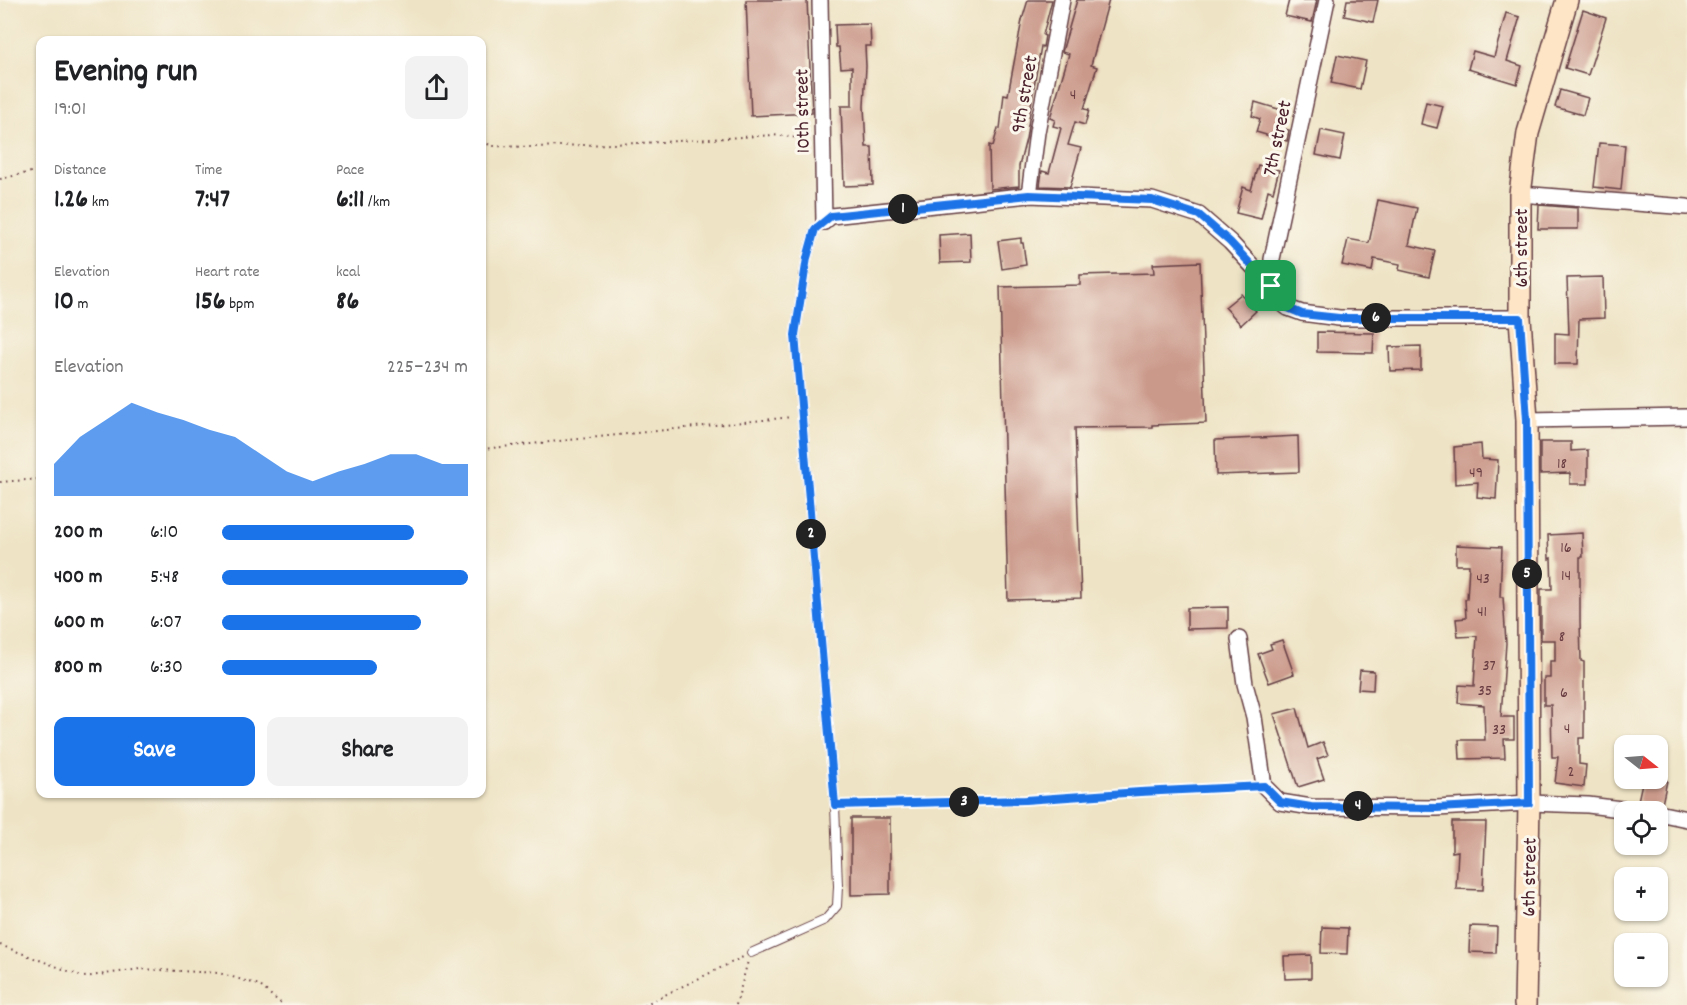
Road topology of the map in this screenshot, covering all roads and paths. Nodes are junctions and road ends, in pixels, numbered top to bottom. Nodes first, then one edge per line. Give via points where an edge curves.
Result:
1 (820, 0) edge
2 (1062, 0) edge
3 (1327, 0) edge
4 (1567, 0) edge
5 (486, 143) edge
6 (823, 168) junction
7 (36, 171) edge
8 (0, 179) edge
9 (1520, 194) junction
10 (1029, 195) junction
11 (1687, 207) edge
12 (824, 222) junction
13 (1271, 286) junction
14 (1520, 318) junction
15 (801, 416) junction
16 (1687, 417) edge
17 (1527, 420) junction
18 (486, 449) edge
19 (36, 479) edge
20 (0, 482) edge
21 (1239, 639) dead end
22 (1264, 786) junction
23 (1529, 803) junction
24 (835, 805) junction
25 (1614, 808) edge
26 (1668, 815) edge
27 (1687, 819) edge
28 (0, 945) edge
29 (751, 953) junction
30 (283, 1005) edge
31 (644, 1005) edge
32 (736, 1005) edge
33 (1525, 1005) edge

1 - 6 street, 10th street
2 - 10 street, 9th street
3 - 13 street, 7th street via 1272,260
4 - 9 main road, 6th street via 1528,133
5 - 6 path via 534,147 773,135 800,138
6 - 12 street, 10th street
7 - 8 path
9 - 11 street
9 - 14 main road, 6th street
10 - 12 street via 831,216
10 - 13 street via 1152,200 1199,215
12 - 15 lane via 815,229 807,258 795,335
13 - 14 street via 1288,308 1319,317
14 - 17 main road, 6th street
15 - 18 path
15 - 24 lane
16 - 17 street
17 - 23 main road, 6th street
19 - 20 path
21 - 22 street
22 - 23 street via 1280,802 1311,807 1437,808
22 - 24 path via 1025,800
23 - 25 street
23 - 33 main road, 6th street
24 - 29 lane via 837,906 825,920
26 - 27 street
28 - 30 path via 84,977 140,969 219,973 259,985
29 - 31 path
29 - 32 path

